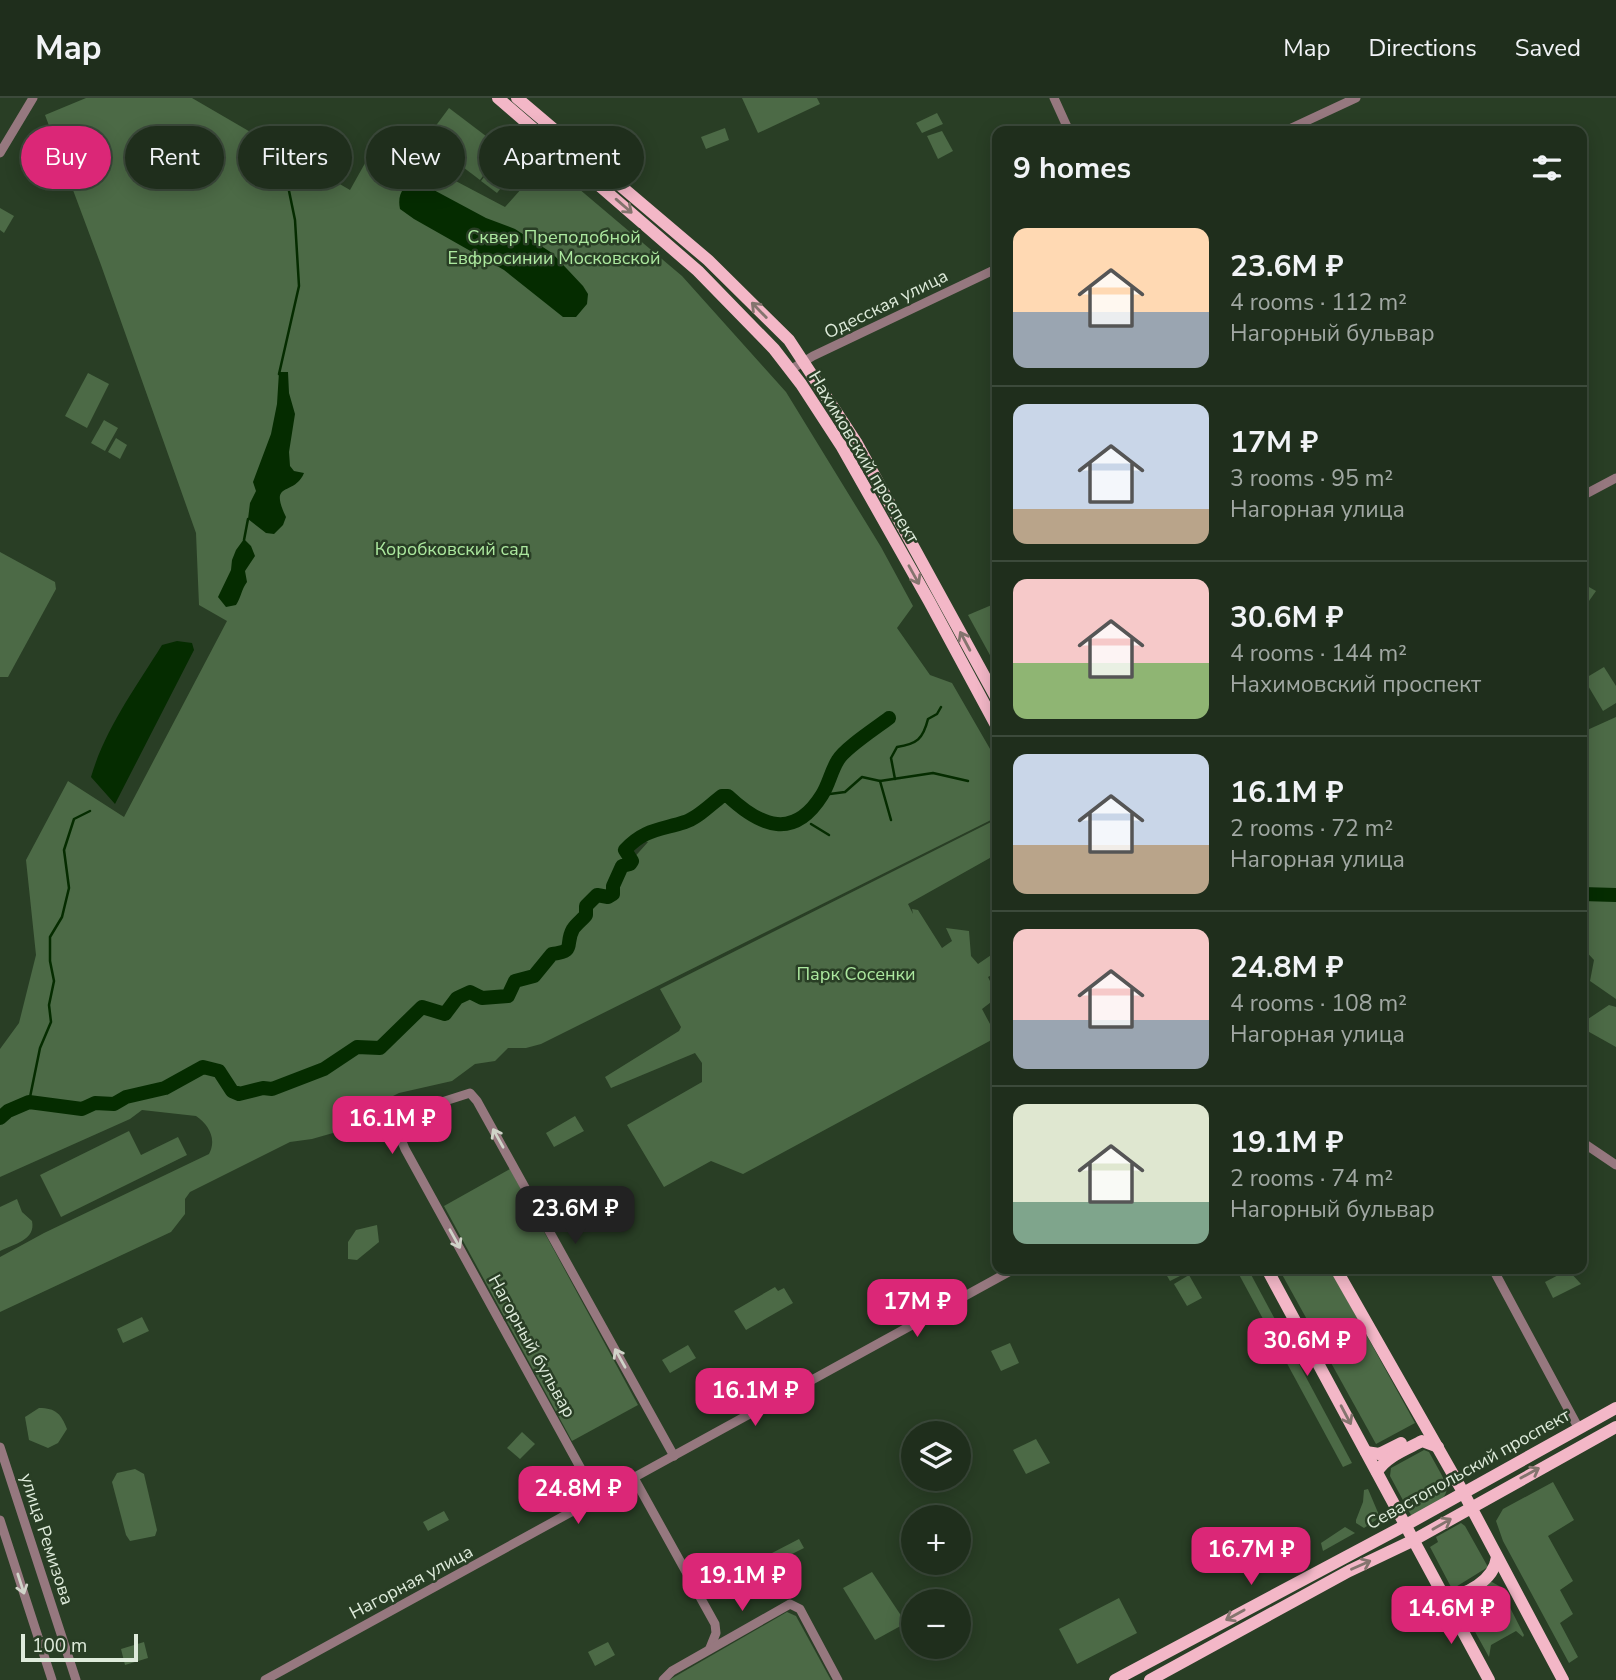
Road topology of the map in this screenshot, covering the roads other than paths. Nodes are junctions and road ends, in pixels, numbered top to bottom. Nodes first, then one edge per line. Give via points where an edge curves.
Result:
1 (33, 98) edge
2 (498, 98) edge
3 (517, 98) edge
4 (1054, 98) edge
5 (1356, 98) edge
6 (1067, 126) edge
7 (1296, 126) edge
8 (0, 153) edge
9 (992, 271) edge
10 (804, 361) junction
11 (790, 370) junction
12 (1616, 478) edge
13 (1587, 493) edge
14 (992, 690) edge
15 (992, 718) edge
16 (1587, 1145) edge
17 (1616, 1165) edge
18 (1005, 1274) edge
19 (1270, 1274) edge
20 (1339, 1274) edge
21 (1496, 1274) edge
22 (1616, 1408) edge
23 (1424, 1423) junction
24 (1616, 1427) edge
25 (1579, 1429) junction
26 (0, 1447) edge
27 (1438, 1447) junction
28 (1366, 1452) junction
29 (674, 1455) junction
30 (1377, 1472) junction
31 (634, 1478) junction
32 (1463, 1492) junction
33 (597, 1498) junction
34 (1471, 1507) junction
35 (0, 1520) edge
36 (1404, 1526) junction
37 (1412, 1541) junction
38 (1497, 1557) junction
39 (1443, 1596) junction
40 (716, 1624) junction
41 (741, 1630) junction
42 (709, 1650) junction
43 (52, 1680) edge
44 (76, 1680) edge
45 (265, 1680) edge
46 (663, 1680) edge
47 (838, 1680) edge
48 (1115, 1680) edge
49 (1150, 1680) edge
50 (1489, 1680) edge
51 (1563, 1680) edge

1 - 8 street
2 -> 11 main road, Нахимовский проспект via 698,271
10 -> 3 main road, Нахимовский проспект via 716,267
4 - 6 street
5 - 7 street
9 - 10 street, Одесская улица
10 - 11 street, Одесская улица
14 -> 10 main road, Нахимовский проспект via 856,442
11 -> 15 main road, Нахимовский проспект via 842,447
12 - 13 street
16 - 17 street
18 - 29 street, Нагорная улица
19 -> 28 main road
20 - 23 main road
21 - 25 street
22 - 25 main road, Севастопольский проспект
23 - 27 main road
23 - 28 main road via 1420,1433 1379,1454
34 -> 24 main road, Севастопольский проспект
25 - 32 main road, Севастопольский проспект
26 - 44 street, улица Ремизова
27 - 30 main road via 1422,1441 1387,1460
27 - 32 main road
28 - 30 main road
29 - 31 street, Нагорная улица
29 -> 33 street, Нагорный бульвар via 477,1101 470,1093 423,1108 401,1124 405,1149
30 - 36 main road
31 - 33 street, Нагорная улица
31 - 40 street
32 - 34 main road
32 - 36 main road, Севастопольский проспект
33 - 45 street, Нагорная улица
37 -> 34 main road, Севастопольский проспект
34 - 38 main road
35 -> 43 street
36 - 37 main road
36 -> 48 main road, Севастопольский проспект
37 - 39 main road
49 -> 37 main road, Севастопольский проспект
38 - 39 main road via 1493,1573 1486,1579 1459,1594
38 - 51 main road
39 - 50 main road
40 - 41 street
40 - 42 street
41 - 42 street
41 - 47 street via 790,1604 800,1609
42 - 46 street

